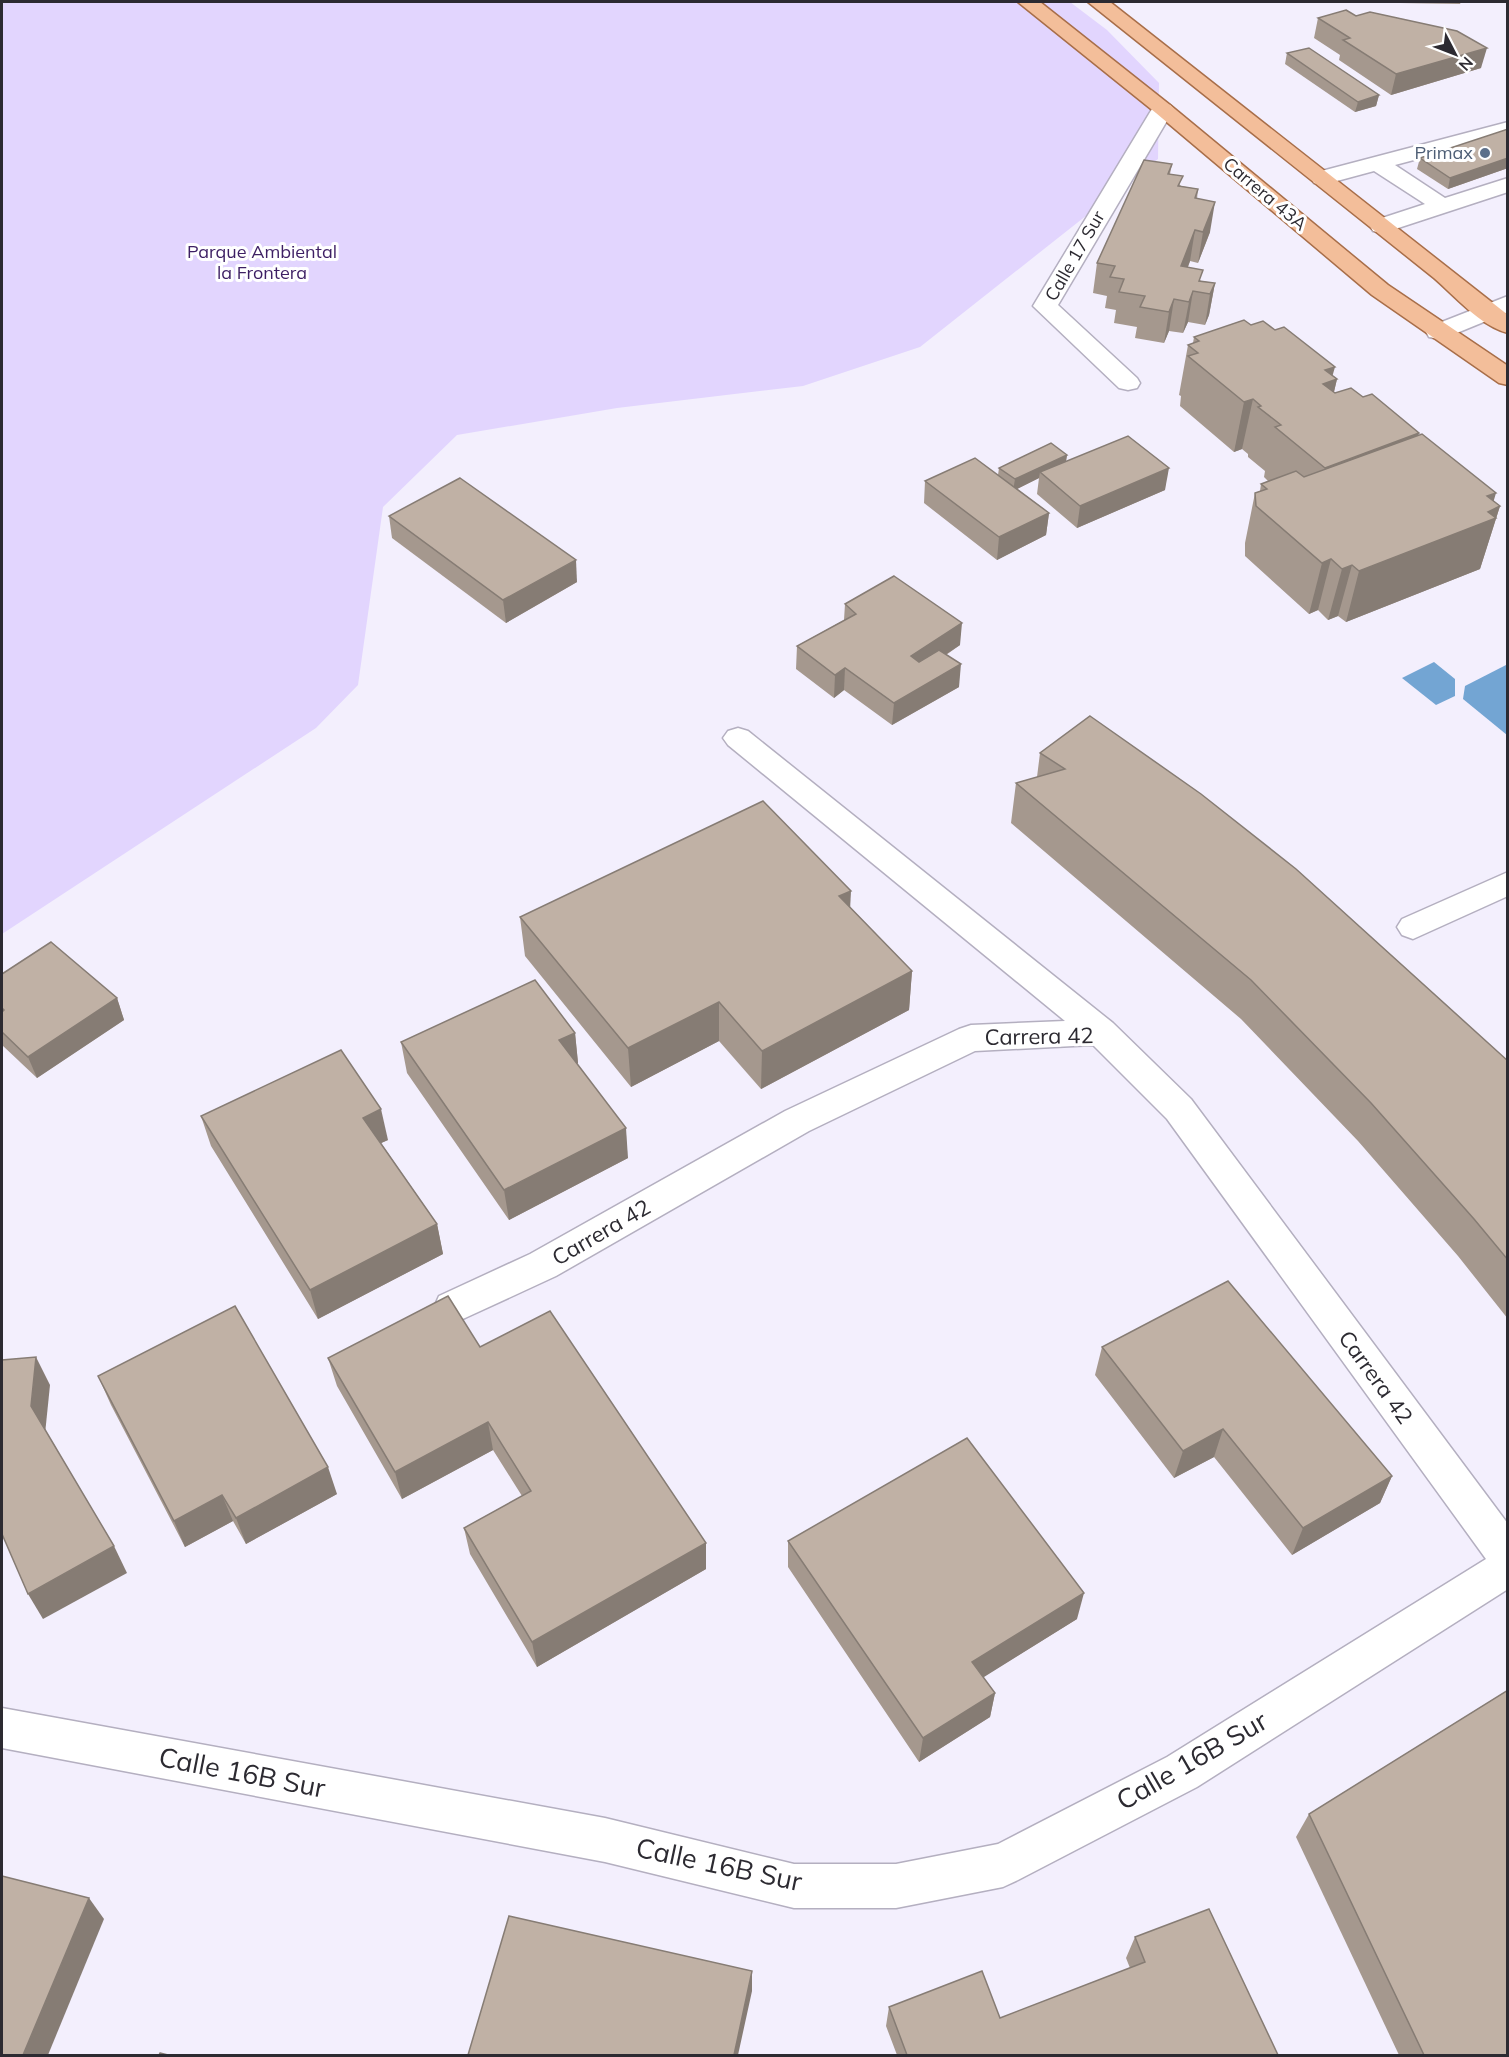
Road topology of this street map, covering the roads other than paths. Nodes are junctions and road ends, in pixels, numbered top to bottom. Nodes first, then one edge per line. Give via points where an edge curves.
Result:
1 (1028, 2) edge
2 (1098, 2) edge
3 (1163, 109) junction
4 (1508, 128) edge
5 (1379, 164) junction
6 (1322, 178) junction
7 (1503, 191) edge
8 (1444, 207) junction
9 (1381, 226) junction
10 (1497, 307) edge
11 (1508, 326) edge
12 (1438, 332) junction
13 (1508, 378) edge
14 (1128, 383) dead end
15 (738, 738) dead end
16 (1508, 883) edge
17 (1413, 927) dead end
18 (1101, 1032) junction
19 (452, 1307) edge
20 (1508, 1556) edge
21 (1508, 1567) edge
22 (2, 1728) edge

1 - 3 main road, Carrera 43A
2 - 6 main road
3 - 12 main road, Carrera 43A via 1380,290
3 - 14 street, Calle 17 Sur via 1045,306
4 - 5 street
5 - 6 street
5 - 8 street
6 - 9 main road
7 - 8 street
8 - 9 street
9 - 10 main road via 1442,273
10 - 11 main road
10 - 12 street
12 - 13 main road, Carrera 43A
15 - 18 street
16 - 17 street
18 - 19 street, Carrera 42 via 971,1038 797,1121 543,1265
18 - 20 street, Carrera 42 via 1179,1109
21 - 22 street, Calle 16B Sur via 1182,1772 1003,1865 896,1886 794,1886 605,1840

